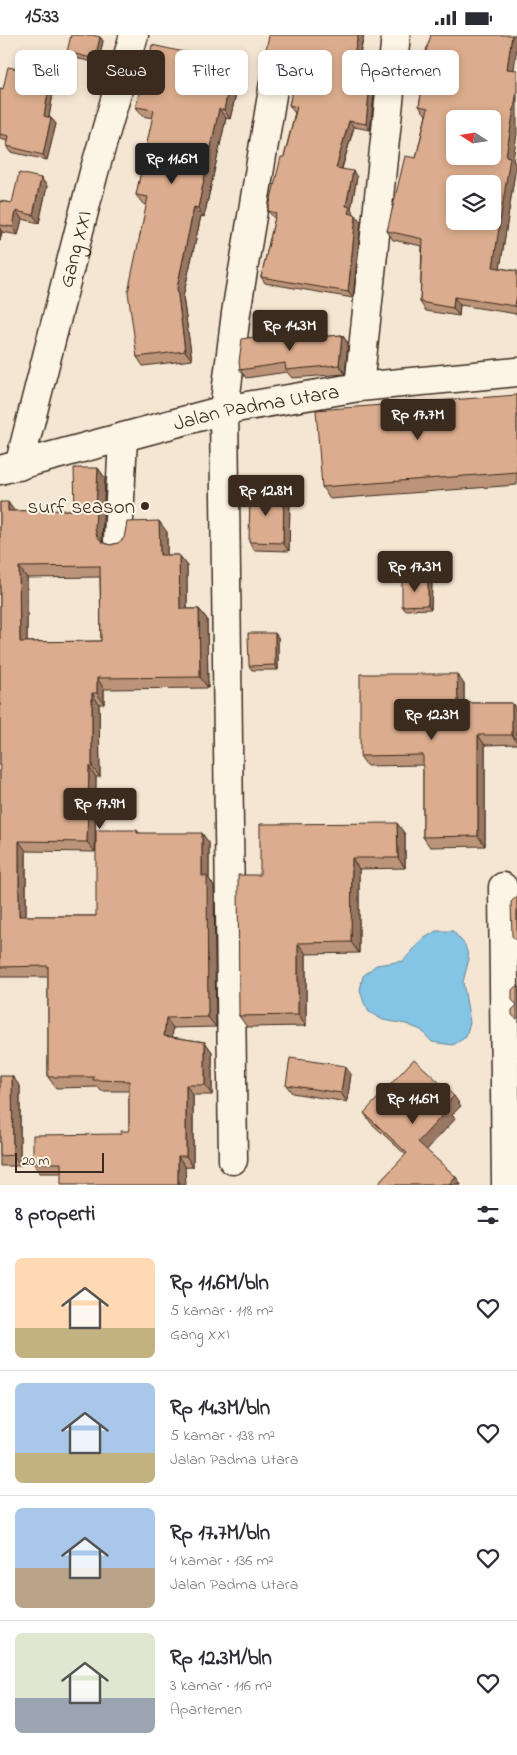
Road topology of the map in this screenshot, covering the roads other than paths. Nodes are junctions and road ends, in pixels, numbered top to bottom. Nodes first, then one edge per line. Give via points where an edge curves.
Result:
1 (134, 35) edge
2 (396, 35) edge
3 (272, 95) edge
4 (517, 372) edge
5 (359, 387) junction
6 (224, 410) junction
7 (123, 438) junction
8 (9, 468) edge
9 (118, 540) edge
10 (503, 887) dead end
11 (233, 1160) dead end
12 (506, 1185) edge

1 - 8 street, Gang XXI
2 - 5 street
3 - 6 street via 236,313
4 - 5 street, Jalan Padma Utara
5 - 6 street, Jalan Padma Utara
6 - 7 street, Jalan Padma Utara
6 - 11 street
7 - 8 street, Jalan Padma Utara
7 - 9 street
10 - 12 street

